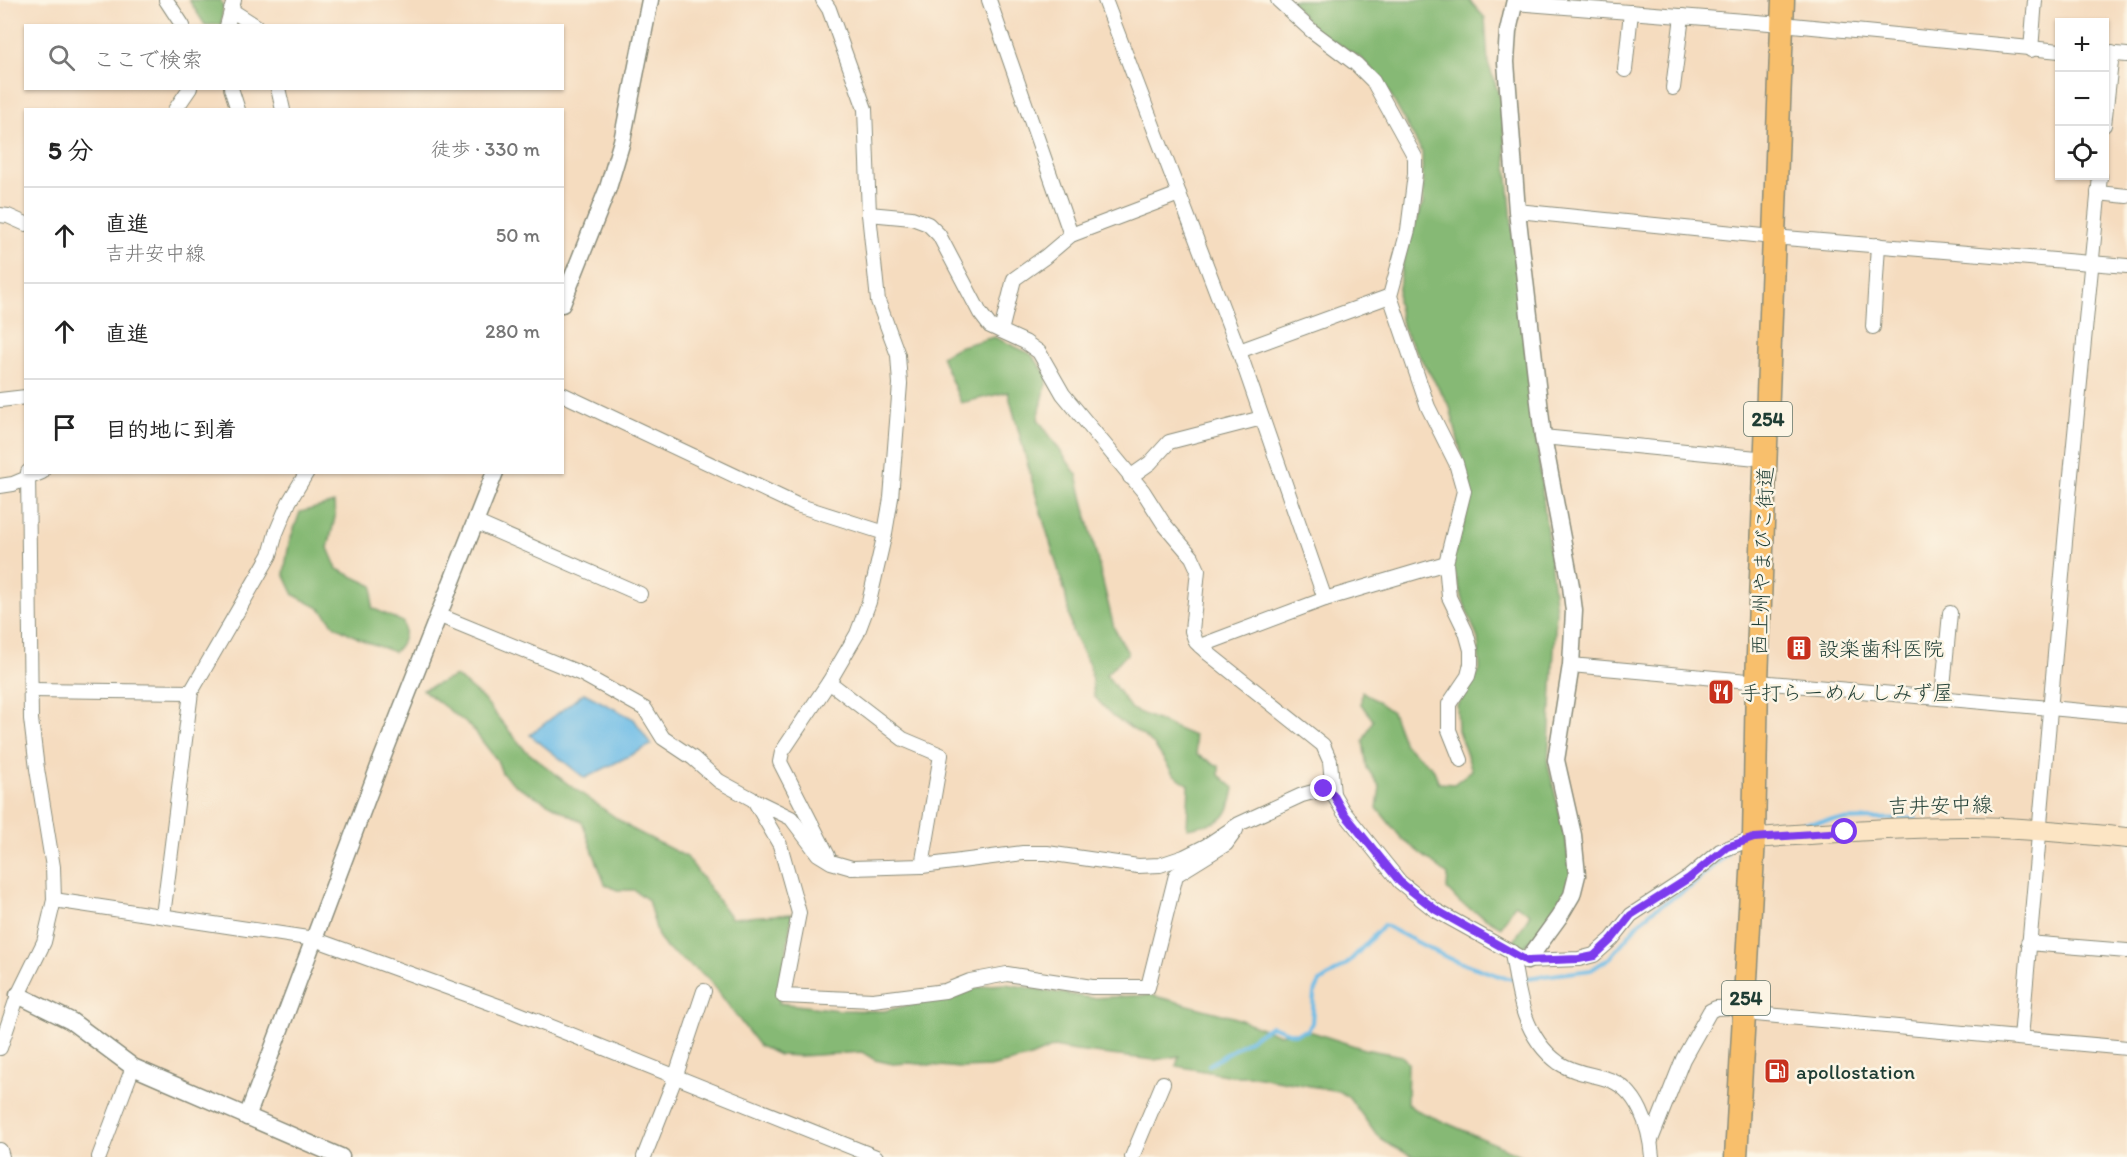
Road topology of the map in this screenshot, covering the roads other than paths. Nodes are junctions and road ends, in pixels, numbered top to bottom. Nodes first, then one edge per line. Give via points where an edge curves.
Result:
1 (166, 0) edge
2 (650, 0) edge
3 (989, 0) edge
4 (1105, 0) edge
5 (1278, 0) edge
6 (1783, 0) edge
7 (2035, 0) edge
8 (1515, 2) edge
9 (829, 3) edge
10 (232, 5) edge
11 (1631, 12) junction
12 (1682, 16) junction
13 (182, 24) edge
14 (227, 24) edge
15 (254, 24) edge
16 (1782, 24) junction
17 (2031, 50) junction
18 (2055, 51) edge
19 (2109, 53) edge
20 (2127, 55) edge
21 (1625, 70) dead end
22 (1674, 88) dead end
23 (189, 90) edge
24 (232, 90) edge
25 (278, 90) edge
26 (176, 108) edge
27 (237, 108) edge
28 (283, 108) edge
29 (2100, 180) edge
30 (2098, 193) junction
31 (1179, 194) junction
32 (2127, 196) edge
33 (1517, 211) junction
34 (869, 214) junction
35 (0, 215) edge
36 (24, 223) edge
37 (1071, 235) junction
38 (1773, 237) junction
39 (1878, 245) junction
40 (2091, 263) junction
41 (2127, 266) edge
42 (1390, 296) junction
43 (564, 299) edge
44 (1873, 327) dead end
45 (1001, 331) junction
46 (1239, 351) junction
47 (564, 395) edge
48 (24, 397) edge
49 (0, 400) edge
50 (1262, 418) junction
51 (1543, 437) junction
52 (1767, 459) junction
53 (306, 474) edge
54 (494, 474) edge
55 (28, 475) edge
56 (1130, 477) junction
57 (0, 486) edge
58 (475, 522) junction
59 (885, 533) junction
60 (1446, 563) junction
61 (640, 594) dead end
62 (1325, 599) junction
63 (1950, 613) dead end
64 (438, 615) junction
65 (1200, 645) junction
66 (1571, 665) junction
67 (1757, 681) junction
68 (830, 682) junction
69 (31, 690) junction
70 (191, 692) junction
71 (1942, 698) junction
72 (2050, 708) junction
73 (2127, 715) edge
74 (1461, 760) dead end
75 (1333, 794) junction
76 (754, 800) junction
77 (1239, 824) junction
78 (2040, 830) junction
79 (1754, 838) junction
80 (2127, 838) edge
81 (831, 862) junction
82 (922, 866) junction
83 (54, 900) junction
84 (163, 916) junction
85 (314, 939) junction
86 (2028, 943) junction
87 (2127, 951) edge
88 (1512, 952) junction
89 (1527, 961) junction
90 (704, 991) dead end
91 (18, 995) junction
92 (1745, 1010) junction
93 (2021, 1038) junction
94 (0, 1048) edge
95 (2127, 1048) edge
96 (133, 1067) junction
97 (675, 1077) junction
98 (1163, 1083) dead end
99 (247, 1117) junction
100 (1651, 1140) junction
101 (0, 1150) edge
102 (2, 1157) edge
103 (99, 1157) edge
104 (340, 1157) edge
105 (644, 1157) edge
106 (876, 1157) edge
107 (1132, 1157) edge
108 (1652, 1157) edge
109 (1736, 1157) edge

1 - 13 street
2 - 43 street via 622,141 608,188
3 - 37 street
4 - 31 street
5 - 42 street via 1373,81 1415,157 1408,230
6 - 16 highway, 西上州やまびこ街道 / 254
7 - 17 street
8 - 11 street
8 - 33 street via 1506,62
9 - 34 street via 866,109
10 - 14 street
10 - 15 street
11 - 12 street
11 - 21 street
12 - 16 street
12 - 22 street
16 - 17 street
16 - 38 highway, 西上州やまびこ街道 / 254
17 - 18 street
19 - 20 street
23 - 26 street
24 - 27 street
25 - 28 street
29 - 30 street
30 - 32 street
30 - 40 street
31 - 37 street
31 - 46 street
33 - 38 street
33 - 51 street
34 - 45 street via 912,218 928,224 939,235 980,313 990,326
34 - 59 street via 878,301 898,355 900,384
35 - 36 street
37 - 45 street via 1014,279
38 - 39 street
38 - 52 highway, 西上州やまびこ街道 / 254
39 - 40 street
39 - 44 street
40 - 41 street
40 - 72 street
42 - 46 street
42 - 60 street via 1428,407 1456,463 1464,491
45 - 56 street via 1039,352 1063,394
46 - 50 street
47 - 59 street via 797,505
48 - 49 street
50 - 56 street via 1169,442
50 - 62 street
51 - 52 street
51 - 66 street via 1572,586
52 - 67 highway, 西上州やまびこ街道 / 254
53 - 70 street via 289,502 270,555
54 - 58 street
55 - 57 street
55 - 69 street
56 - 65 street via 1198,570 1192,631
58 - 61 street
58 - 64 street
59 - 68 street via 869,603
60 - 62 street
60 - 74 street via 1449,597 1471,650 1468,676 1449,704 1449,730
62 - 65 street
63 - 71 street
64 - 76 street via 582,674 645,709 663,738 719,781
64 - 85 street
65 - 75 street via 1323,745 1330,761
66 - 67 street
66 - 89 street via 1556,760 1577,875 1572,896
67 - 71 street
67 - 79 highway, 西上州やまびこ街道 / 254
68 - 81 street via 782,752 780,762
68 - 82 street via 903,739 941,755
69 - 70 street
69 - 83 street
70 - 84 street
71 - 72 street
72 - 73 street
72 - 78 street
75 - 77 street via 1324,789 1302,795
75 - 88 street via 1400,882 1436,910
76 - 77 street via 780,845 799,913 783,996 873,1000 945,991 970,981 1007,974 1092,987 1148,987 1176,875 1226,844
76 - 81 street via 791,818 818,854
77 - 82 street via 1206,846 1160,865 1023,853
78 - 79 main road, 吉井安中線 via 1924,828
78 - 80 main road, 吉井安中線
78 - 86 street
79 - 89 street via 1720,851 1689,878 1631,915 1594,956
79 - 92 highway, 西上州やまびこ街道 / 254
81 - 82 street via 852,868
83 - 84 street
83 - 91 street via 44,942
84 - 85 street
85 - 97 street via 507,1009
85 - 99 street
86 - 87 street
86 - 93 street
88 - 89 street
88 - 100 street via 1520,1000 1535,1038 1560,1063 1576,1072 1623,1085
90 - 97 street
91 - 94 street
91 - 96 street via 71,1021
92 - 93 street
92 - 100 street via 1710,1011 1683,1059
92 - 109 highway, 西上州やまびこ街道 / 254
93 - 95 street
96 - 99 street
96 - 103 street
97 - 105 street
97 - 106 street
98 - 107 street
99 - 104 street
100 - 108 street
101 - 102 street

